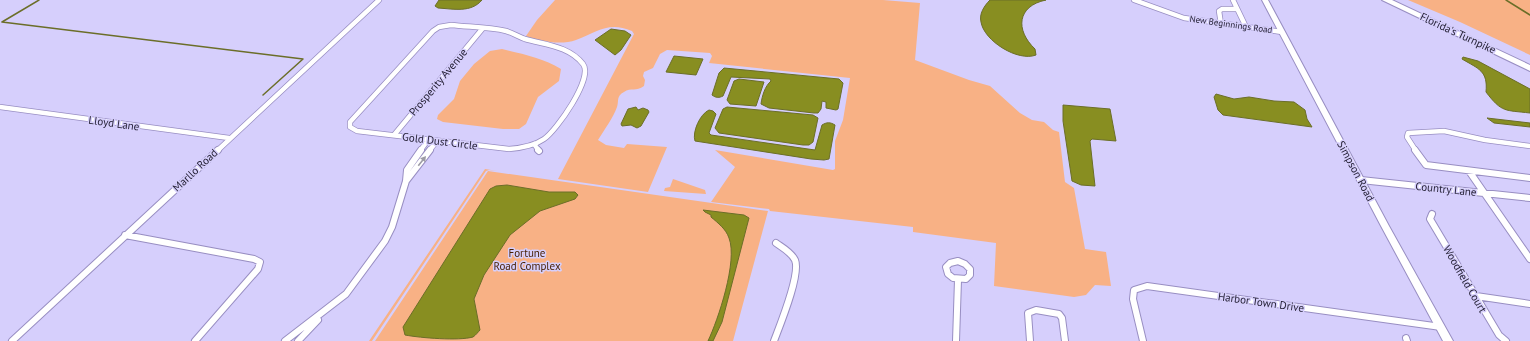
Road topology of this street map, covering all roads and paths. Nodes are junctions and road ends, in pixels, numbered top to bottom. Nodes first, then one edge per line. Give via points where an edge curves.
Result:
1 (379, 0) edge
2 (1134, 0) edge
3 (1232, 0) edge
4 (1265, 0) edge
5 (1386, 0) edge
6 (1398, 0) edge
7 (1237, 9) junction
8 (1221, 24) junction
9 (1246, 27) junction
10 (483, 28) junction
11 (1282, 32) junction
12 (1530, 62) edge
13 (1530, 68) edge
14 (0, 107) edge
15 (394, 135) junction
16 (229, 138) junction
17 (428, 140) junction
18 (437, 141) junction
19 (534, 144) junction
20 (1530, 146) edge
21 (539, 151) dead end
22 (1469, 171) junction
23 (1530, 178) edge
24 (1361, 180) junction
25 (406, 181) junction
26 (1485, 193) junction
27 (1530, 198) edge
28 (1432, 214) dead end
29 (126, 235) junction
30 (776, 243) dead end
31 (1530, 260) edge
32 (958, 280) dead end
33 (1476, 296) junction
34 (1530, 304) edge
35 (329, 308) junction
36 (1440, 327) junction
37 (12, 341) edge
38 (195, 341) edge
39 (285, 341) edge
40 (298, 341) edge
41 (774, 341) edge
42 (956, 341) edge
43 (1030, 341) edge
44 (1065, 341) edge
45 (1143, 341) edge
46 (1448, 341) edge
47 (1506, 341) edge

1 - 16 street, Marllo Road
2 - 8 street, New Beginnings Road via 1184,18
3 - 7 street
4 - 11 main road, Simpson Road
5 - 13 highway, Florida's Turnpike
6 - 12 highway, Florida's Turnpike
7 - 8 street via 1219,11
7 - 9 street
8 - 9 street, New Beginnings Road
9 - 11 street, New Beginnings Road
10 - 15 street, Prosperity Avenue
10 - 15 street, Gold Dust Circle via 447,25 435,28 350,122 350,127 357,131
10 - 19 street, Gold Dust Circle via 506,31 561,48 584,65 584,82 558,126 549,136
11 - 24 main road, Simpson Road
14 - 16 street, Lloyd Lane
15 - 17 street, Gold Dust Circle
16 - 29 street, Marllo Road
17 - 18 street, Gold Dust Circle
17 - 25 street via 407,170
18 - 19 street, Gold Dust Circle via 509,149
25 -> 18 street
19 - 21 street
20 - 22 street via 1444,132 1408,133 1407,137 1426,165
22 - 23 street
22 - 26 street
24 - 26 street, Country Lane
24 - 36 main road, Simpson Road
25 - 35 street via 389,235 346,294
26 - 27 street, Country Lane
26 - 31 street
28 - 33 street, Woodfield Court via 1430,219
29 - 37 street, Marllo Road
29 - 38 street via 260,262 258,269
30 - 41 street via 793,254 796,267 788,306
32 - 42 street
33 - 34 street
33 - 47 street, Woodfield Court via 1499,335
35 - 39 street
35 - 40 street
36 - 45 street, Harbor Town Drive via 1147,286 1134,290 1133,299
36 - 46 main road, Simpson Road
43 - 44 street via 1028,313 1036,310 1059,314 1062,318

